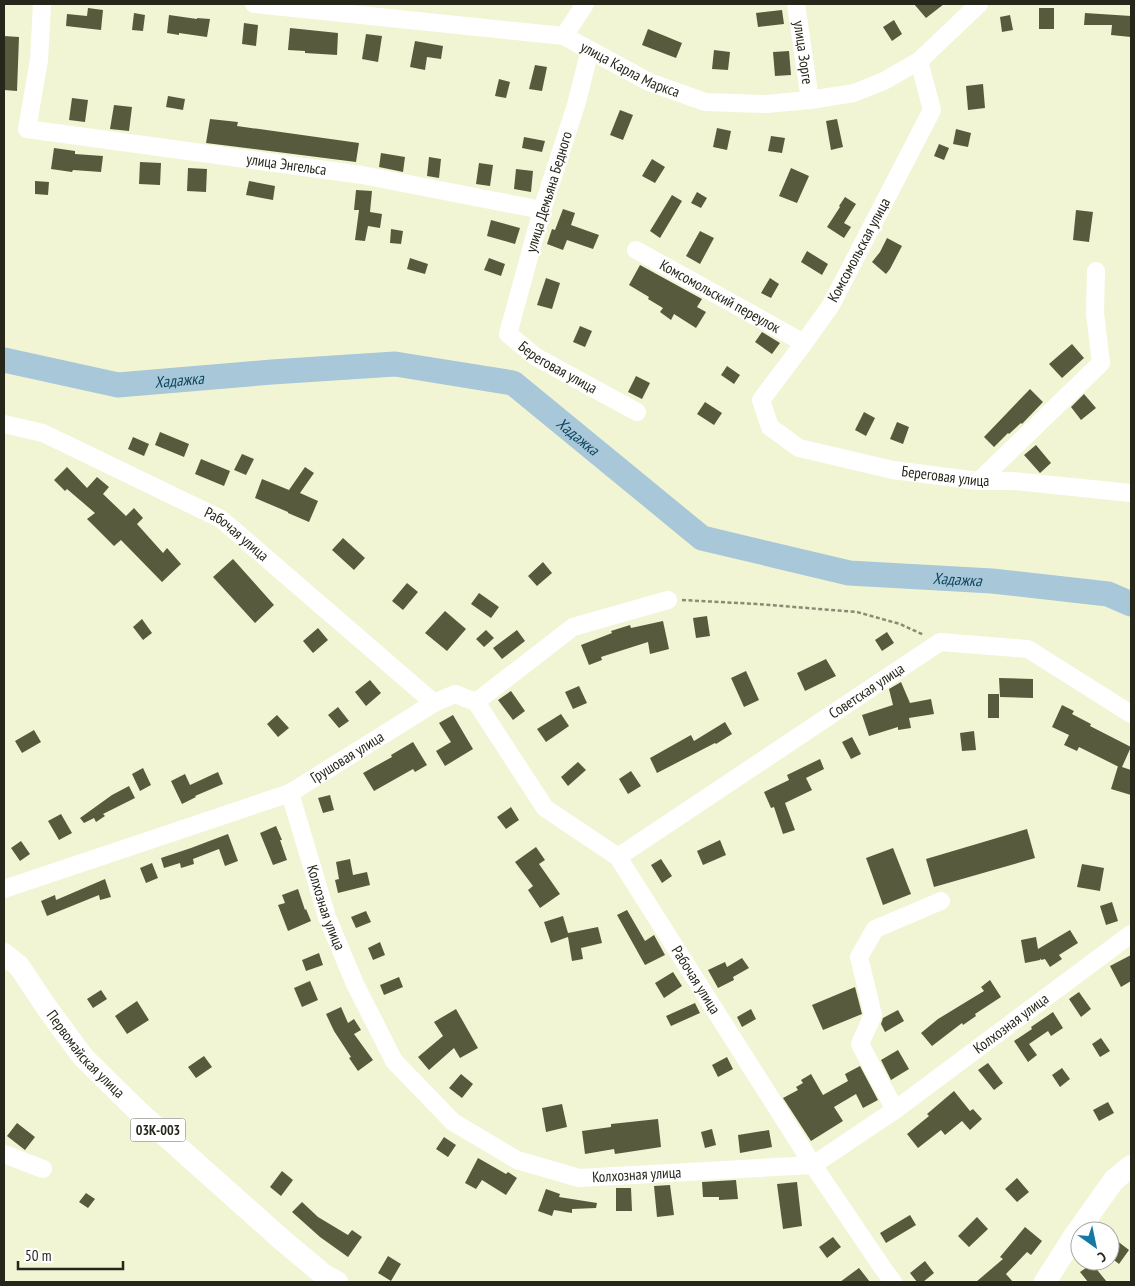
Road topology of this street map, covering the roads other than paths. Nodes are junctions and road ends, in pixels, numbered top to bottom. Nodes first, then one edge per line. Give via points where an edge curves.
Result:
1 (42, 4) edge
2 (254, 4) edge
3 (585, 4) edge
4 (796, 4) edge
5 (979, 4) edge
6 (564, 36) junction
7 (590, 50) junction
8 (919, 61) junction
9 (810, 100) junction
10 (542, 210) junction
11 (636, 250) dead end
12 (1096, 271) dead end
13 (508, 334) joint
14 (804, 343) junction
15 (637, 412) dead end
16 (4, 424) edge
17 (770, 427) joint
18 (979, 481) junction
19 (1131, 492) edge
20 (668, 600) road end
21 (476, 702) junction
22 (434, 703) junction
23 (1131, 714) edge
24 (290, 793) junction
25 (618, 857) junction
26 (4, 889) edge
27 (941, 900) dead end
28 (1131, 934) edge
29 (4, 954) edge
30 (895, 1110) junction
31 (4, 1154) edge
32 (813, 1165) junction
33 (1131, 1166) edge
34 (43, 1169) dead end
35 (337, 1282) edge
36 (894, 1282) edge
37 (1046, 1282) edge

1 - 10 street, улица Энгельса via 39,60 27,129 362,175
2 - 6 street, улица Карла Маркса
3 - 6 street
4 - 9 street, улица Зорге
5 - 8 street, улица Карла Маркса
6 - 7 street, улица Карла Маркса
7 - 9 street, улица Карла Маркса via 649,82 705,102 766,104
7 - 10 street, улица Демьяна Бедного
8 - 9 street, улица Карла Маркса via 854,93
8 - 14 street, Комсомольская улица via 932,110 831,305
10 - 13 street, улица Демьяна Бедного
11 - 14 street, Комсомольский переулок
12 - 18 street via 1095,313 1101,363
13 - 15 street, Береговая улица via 536,357
14 - 17 street, Комсомольская улица via 761,400
16 - 22 street, Рабочая улица via 43,433 221,519
17 - 18 street, Береговая улица via 799,448 893,470
18 - 19 street, Береговая улица
20 - 21 street via 573,627
21 - 22 street, Грушовая улица via 455,694
21 - 25 street, Рабочая улица via 545,808
22 - 24 street, Грушовая улица
23 - 25 street, Советская улица via 1028,649 940,642
24 - 26 street, Грушовая улица
24 - 32 street, Колхозная улица via 327,917 359,992 394,1061 453,1122 517,1160 579,1178
25 - 32 street, Рабочая улица
27 - 30 street via 875,929 859,957 873,1015 860,1044
28 - 30 street, Колхозная улица
29 - 35 main road, Первомайская улица / 03К-003 via 19,966 83,1057 140,1113 296,1251
30 - 32 street, Колхозная улица
31 - 34 street
32 - 36 street, Рабочая улица
33 - 37 main road via 1114,1180

